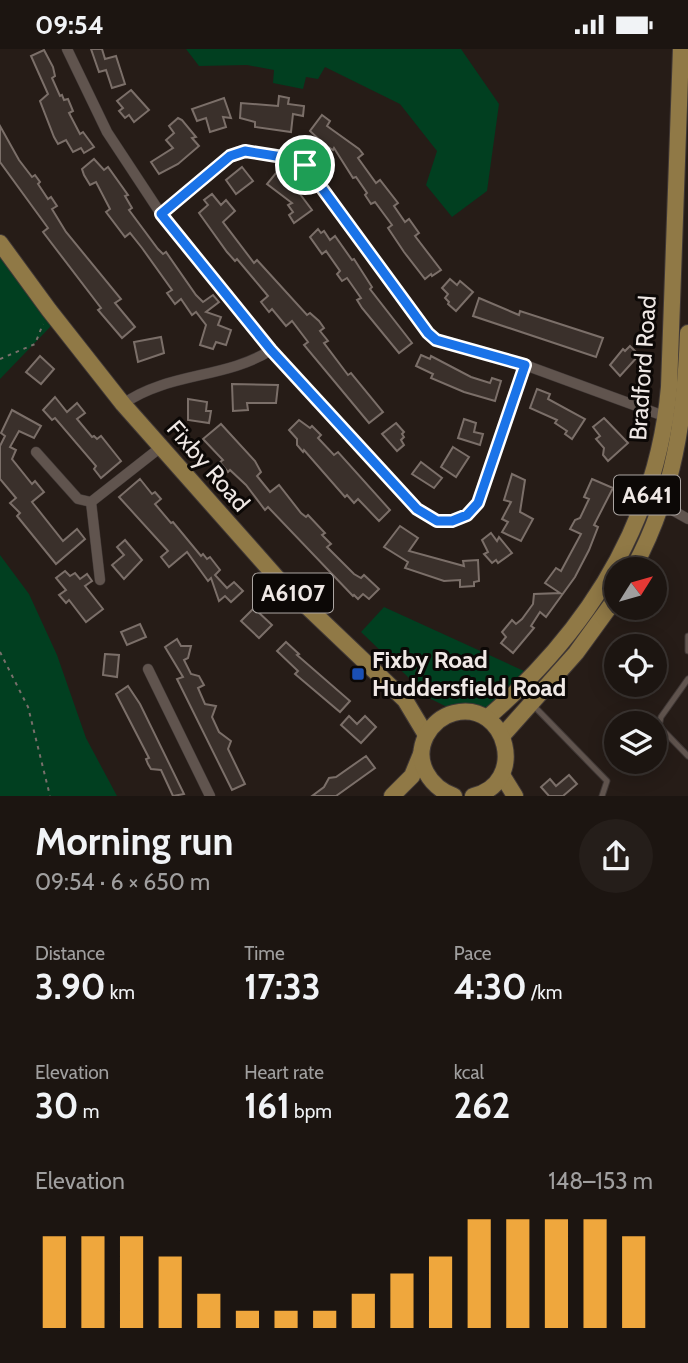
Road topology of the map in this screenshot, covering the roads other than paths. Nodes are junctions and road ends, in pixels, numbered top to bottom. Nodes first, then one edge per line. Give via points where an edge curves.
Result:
1 (67, 49) edge
2 (681, 49) edge
3 (161, 214) junction
4 (0, 243) edge
5 (688, 333) edge
6 (271, 350) junction
7 (525, 365) junction
8 (123, 404) junction
9 (666, 418) junction
10 (683, 423) junction
11 (161, 447) junction
12 (36, 452) dead end
13 (91, 502) junction
14 (663, 506) junction
15 (688, 519) edge
16 (639, 557) edge
17 (100, 580) dead end
18 (604, 614) edge
19 (688, 636) edge
20 (688, 651) edge
21 (148, 669) dead end
22 (688, 679) edge
23 (405, 700) junction
24 (530, 703) junction
25 (487, 718) junction
26 (440, 719) junction
27 (426, 735) junction
28 (503, 735) junction
29 (422, 752) junction
30 (688, 756) edge
31 (502, 775) junction
32 (487, 794) edge
33 (443, 795) edge
34 (210, 796) edge
35 (392, 796) edge
36 (515, 796) edge
37 (602, 796) edge

1 - 3 street via 107,132
2 - 9 main road, Bradford Road / A641
3 - 6 street
3 - 7 street via 237,152 295,159 313,174 428,333 446,344
4 - 8 main road, Fixby Road / A6107
5 - 10 main road, Bradford Road / A641
6 - 7 street via 417,509 445,521 467,515 478,503
6 - 8 street via 245,363 160,384
7 - 9 street
8 - 11 main road, Fixby Road / A6107
9 - 10 street
9 - 25 main road, Bradford Road / A641 via 646,496 611,571 562,642
10 - 14 main road, Bradford Road / A641
11 - 13 street
11 - 23 main road, Fixby Road / A6107 via 278,579
12 - 13 street via 78,499
13 - 17 street
14 - 15 street
14 - 16 main road, Bradford Road / A641
18 - 24 main road
19 - 20 lane
21 - 34 street
22 - 30 lane via 659,726
23 - 26 main road, Fixby Road / A6107
23 - 27 main road, Fixby Road / A6107
24 - 28 main road
24 - 37 lane via 607,781
25 - 26 main road via 463,712
25 - 28 main road
26 - 27 main road
27 - 29 main road
28 - 31 main road via 507,762
29 - 33 main road via 427,776
29 - 35 main road via 412,776
31 - 32 main road
31 - 36 main road

